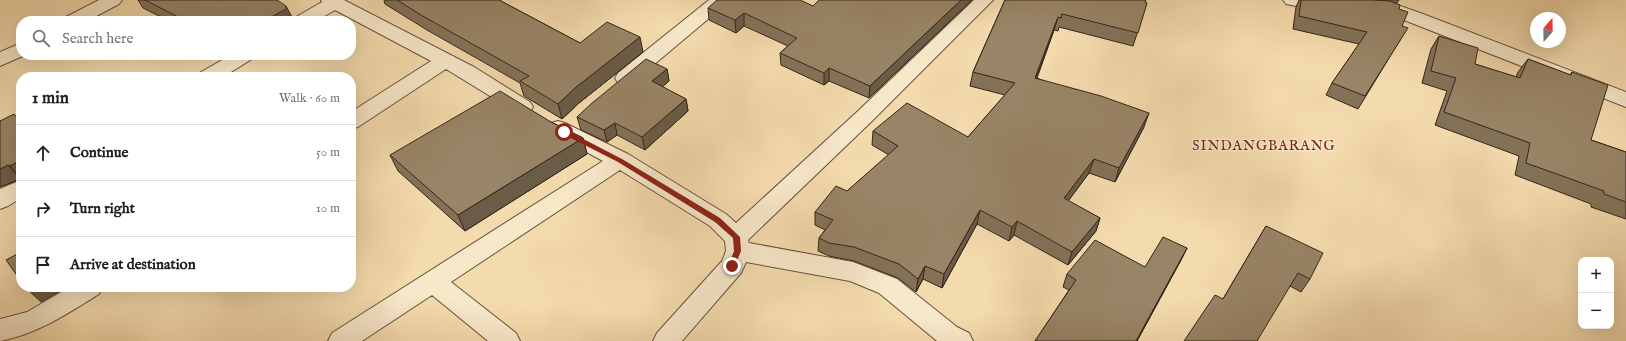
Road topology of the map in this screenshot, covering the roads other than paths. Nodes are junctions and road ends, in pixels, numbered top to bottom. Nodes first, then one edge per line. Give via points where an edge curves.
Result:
1 (113, 0) edge
2 (720, 0) edge
3 (984, 0) edge
4 (1292, 0) edge
5 (332, 1) edge
6 (1344, 4) edge
7 (1365, 6) edge
8 (83, 16) edge
9 (310, 16) edge
10 (16, 52) edge
11 (0, 60) edge
12 (237, 60) edge
13 (445, 61) junction
14 (217, 72) edge
15 (611, 89) edge
16 (1626, 100) edge
17 (356, 119) edge
18 (620, 160) junction
19 (16, 191) edge
20 (0, 200) edge
21 (737, 244) junction
22 (433, 281) junction
23 (82, 292) edge
24 (0, 330) edge
25 (342, 341) edge
26 (507, 341) edge
27 (666, 341) edge
28 (960, 341) edge

1 - 8 street
2 - 15 street
3 - 21 street
4 - 6 street
5 - 9 street
5 - 13 street
7 - 16 street via 1386,8 1416,18
10 - 11 street
12 - 14 street
13 - 17 street
13 - 18 street via 541,118 571,125
18 - 21 street via 718,220
18 - 22 street
19 - 20 street
21 - 27 street via 732,266
21 - 28 street via 853,272 888,286 948,335
22 - 25 street
22 - 26 street
23 - 24 street via 36,319 12,329

